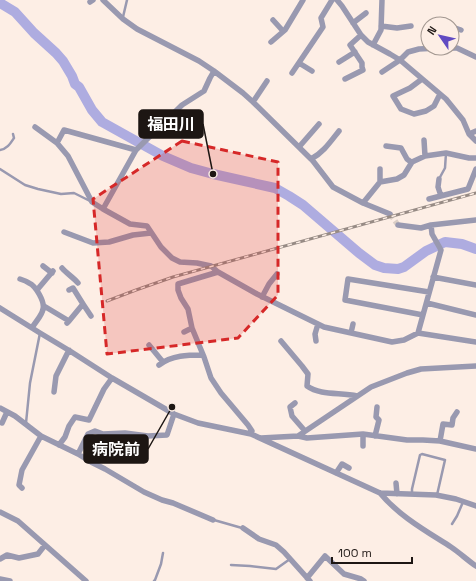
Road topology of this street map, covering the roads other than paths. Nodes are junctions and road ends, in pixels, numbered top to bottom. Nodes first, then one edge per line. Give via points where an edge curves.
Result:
1 (103, 0) edge
2 (127, 0) edge
3 (303, 0) edge
4 (332, 0) edge
5 (337, 0) edge
6 (382, 0) edge
7 (366, 13) dead end
8 (122, 19) junction
9 (273, 20) dead end
10 (353, 23) junction
11 (381, 26) junction
12 (411, 26) dead end
13 (283, 31) junction
14 (361, 34) junction
15 (271, 42) dead end
16 (373, 45) junction
17 (420, 49) edge
18 (460, 49) edge
19 (355, 52) junction
20 (476, 57) edge
21 (400, 60) junction
22 (339, 62) dead end
23 (298, 63) junction
24 (214, 71) junction
25 (312, 71) dead end
26 (382, 72) dead end
27 (292, 73) dead end
28 (345, 79) dead end
29 (422, 79) junction
30 (267, 81) dead end
31 (440, 94) junction
32 (253, 102) junction
33 (319, 124) dead end
34 (35, 127) dead end
35 (339, 131) dead end
36 (476, 131) edge
37 (13, 134) dead end
38 (469, 134) junction
39 (424, 140) dead end
40 (476, 141) edge
41 (57, 142) junction
42 (386, 146) dead end
43 (299, 147) junction
44 (0, 150) edge
45 (136, 150) junction
46 (446, 153) junction
47 (425, 156) junction
48 (476, 158) edge
49 (311, 159) junction
50 (411, 162) junction
51 (0, 169) edge
52 (380, 169) dead end
53 (476, 169) edge
54 (439, 179) joint
55 (380, 182) junction
56 (441, 196) junction
57 (429, 199) dead end
58 (92, 202) junction
59 (363, 203) junction
60 (103, 209) junction
61 (390, 214) tunnel mouth
62 (476, 220) edge
63 (398, 225) dead end
64 (431, 225) junction
65 (64, 232) dead end
66 (151, 233) junction
67 (43, 266) dead end
68 (62, 268) dead end
69 (218, 272) junction
70 (277, 274) dead end
71 (433, 277) junction
72 (20, 279) dead end
73 (476, 285) edge
74 (37, 290) junction
75 (430, 292) junction
76 (262, 297) junction
77 (426, 303) junction
78 (83, 304) junction
79 (44, 306) junction
80 (0, 308) edge
81 (423, 315) junction
82 (476, 315) edge
83 (91, 316) dead end
84 (318, 324) junction
85 (353, 324) dead end
86 (32, 328) junction
87 (192, 328) junction
88 (184, 332) dead end
89 (40, 333) junction
90 (351, 333) junction
91 (418, 333) junction
92 (281, 341) dead end
93 (316, 341) dead end
94 (476, 342) edge
95 (149, 345) dead end
96 (69, 350) junction
97 (203, 355) junction
98 (174, 358) junction
99 (178, 363) dead end
100 (476, 366) edge
101 (112, 378) junction
102 (54, 392) dead end
103 (357, 396) junction
104 (285, 403) dead end
105 (377, 407) dead end
106 (0, 408) edge
107 (7, 412) junction
108 (457, 412) dead end
109 (174, 414) junction
110 (2, 423) dead end
111 (26, 424) junction
112 (305, 431) junction
113 (251, 434) junction
114 (363, 434) junction
115 (41, 436) junction
116 (298, 436) junction
117 (374, 436) junction
118 (260, 438) junction
119 (440, 441) junction
120 (59, 445) junction
121 (363, 446) dead end
122 (476, 449) edge
123 (78, 454) junction
124 (349, 468) dead end
125 (336, 473) junction
126 (396, 483) dead end
127 (22, 488) dead end
128 (380, 493) junction
129 (397, 494) junction
130 (412, 494) junction
131 (437, 495) junction
132 (463, 502) junction
133 (476, 506) edge
134 (0, 512) edge
135 (213, 520) joint
136 (452, 524) dead end
137 (242, 528) joint
138 (44, 545) junction
139 (163, 553) dead end
140 (0, 559) edge
141 (290, 559) junction
142 (231, 565) dead end
143 (476, 566) edge
144 (0, 578) edge
145 (308, 580) edge
146 (10, 581) edge
147 (86, 581) edge
148 (154, 581) edge
149 (364, 581) edge

1 - 8 street
2 - 8 lane
3 - 13 street
4 - 23 street via 321,18 323,27
5 - 10 street
6 - 11 street
7 - 10 street
8 - 24 street
9 - 13 street
10 - 14 street
11 - 12 street
11 - 16 street
13 - 15 street
14 - 16 street
14 - 19 street via 350,45
16 - 21 street
17 - 21 street via 408,52
18 - 20 street
19 - 22 street
19 - 28 street via 363,70
21 - 26 street
21 - 29 street
23 - 25 street
23 - 27 street
24 - 32 street
24 - 45 street via 204,91 182,105
29 - 31 street
29 - 31 street via 393,96 401,108 414,114 426,111 434,106
30 - 32 street
31 - 38 street via 463,120
32 - 43 street
33 - 43 street
34 - 41 street
35 - 49 street via 318,155
36 - 38 street
37 - 44 lane via 14,138 6,149
38 - 40 street
39 - 47 street
41 - 45 street via 64,130
41 - 58 street via 68,156
42 - 50 street via 401,148
43 - 49 street
45 - 60 street
46 - 47 street
46 - 48 street
46 - 54 lane via 445,168
47 - 50 street
49 - 59 street via 333,187
50 - 55 street via 404,175
51 - 58 lane via 38,190 74,194
52 - 55 street
53 - 56 street via 468,190
54 - 56 street
55 - 59 street
56 - 57 street
58 - 60 street
59 - 61 street
60 - 66 street via 130,224 146,226
62 - 64 street
63 - 64 street via 421,228
64 - 71 street via 432,234 441,250
65 - 66 street via 93,243
66 - 69 street via 172,258 180,262 211,266
67 - 74 street via 52,272
68 - 78 street via 79,282 71,289
69 - 76 street
69 - 87 street via 178,284
70 - 76 street
71 - 73 street
71 - 75 street
72 - 74 street via 30,283
74 - 79 street
75 - 77 street
75 - 81 street via 348,279 345,300
76 - 84 street
77 - 81 street
77 - 82 street
78 - 79 street via 68,322
78 - 83 street
79 - 86 street
80 - 86 street
81 - 91 street
84 - 90 street
84 - 93 street
85 - 90 street
86 - 89 street
87 - 88 street
87 - 97 street
89 - 96 street
89 - 111 lane via 30,383
90 - 91 street via 392,342 404,340
91 - 94 street
92 - 103 street via 308,374 307,386 314,390
95 - 98 street via 161,363
96 - 101 street
96 - 102 street via 56,376
97 - 98 street
97 - 113 street via 214,383 248,425
98 - 99 street
100 - 103 street via 421,369 371,387
101 - 109 street
101 - 120 street via 89,420 75,417
103 - 112 street
104 - 112 street via 293,404 290,407 292,416
105 - 117 street via 376,418 379,420
106 - 107 street
107 - 110 street
107 - 111 street
108 - 119 street via 452,425 443,424
109 - 113 street via 198,423
109 - 123 street via 167,436 103,434 95,431 88,434
111 - 115 street
112 - 116 street
113 - 118 street
114 - 116 street via 307,438
114 - 117 street
114 - 121 street
115 - 120 street
115 - 127 street via 22,470 19,485
116 - 118 street
117 - 119 street
118 - 125 street
119 - 122 street
120 - 123 street
123 - 135 street via 144,492
124 - 125 street via 342,464
125 - 128 street
126 - 129 street
128 - 129 street
128 - 143 street via 414,524
129 - 130 street
130 - 131 street
130 - 131 lane via 422,454 445,460
131 - 132 street
132 - 133 street
132 - 136 lane
134 - 138 street via 18,521
135 - 137 lane
137 - 141 street via 259,539 276,545
138 - 140 street via 38,554 19,558 7,555
138 - 147 street
139 - 148 lane
141 - 142 lane via 276,569
141 - 145 street
144 - 146 street
145 - 149 street via 325,556 344,574

